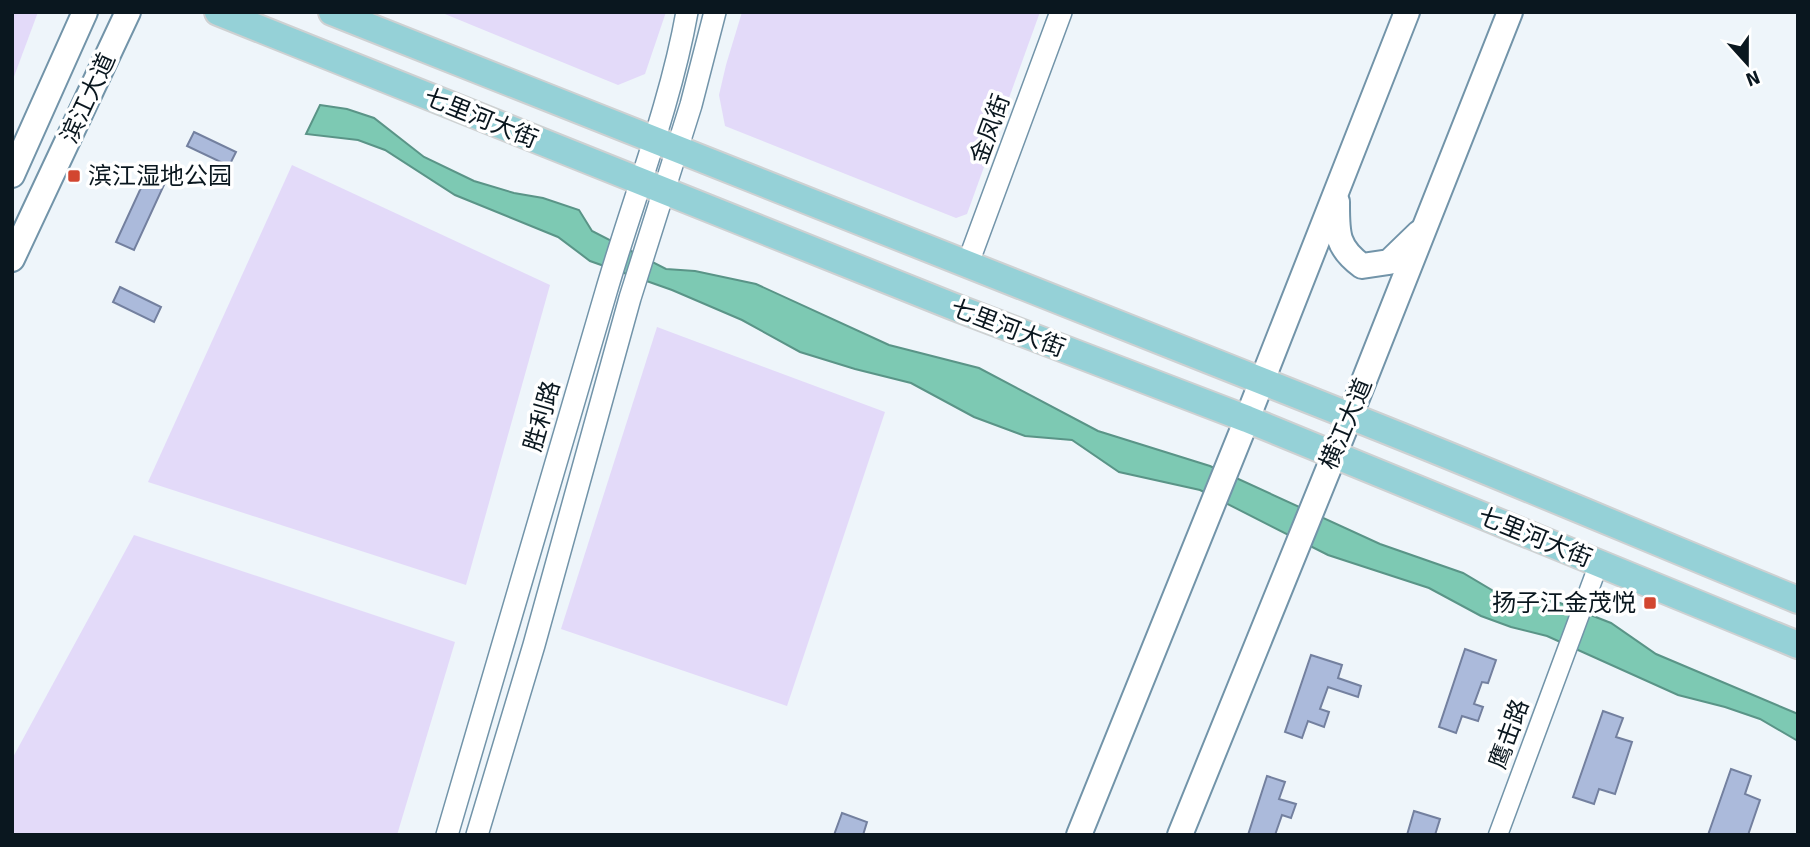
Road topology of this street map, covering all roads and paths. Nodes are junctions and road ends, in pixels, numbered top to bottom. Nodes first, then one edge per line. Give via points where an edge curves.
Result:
1 (85, 12) edge
2 (128, 12) edge
3 (218, 12) edge
4 (332, 12) edge
5 (687, 12) edge
6 (1061, 12) edge
7 (1510, 12) edge
8 (1403, 13) edge
9 (714, 16) edge
10 (249, 19) edge
11 (71, 47) junction
12 (104, 63) junction
13 (665, 146) junction
14 (12, 175) edge
15 (651, 186) junction
16 (1336, 191) junction
17 (1424, 229) junction
18 (12, 259) edge
19 (968, 263) junction
20 (1261, 382) junction
21 (1350, 416) junction
22 (1247, 419) junction
23 (1332, 455) junction
24 (1599, 563) junction
25 (1798, 600) edge
26 (1798, 645) edge
27 (447, 835) edge
28 (477, 835) edge
29 (1079, 835) edge
30 (1180, 835) edge
31 (1498, 835) edge

1 - 11 main road, 滨江大道
2 - 12 main road, 滨江大道
3 - 10 main road, 七里河大街
4 - 13 main road, 七里河大街
5 - 9 street via 696,24
5 - 13 street, 胜利路
6 - 19 street, 金凤街
7 - 17 main road, 横江大道
8 - 16 main road
9 - 13 street
10 - 15 main road, 七里河大街
11 - 12 main road via 96,43 103,51
11 - 14 main road, 滨江大道
12 - 18 main road, 滨江大道
13 - 15 street, 胜利路
13 - 19 main road, 七里河大街
15 - 22 main road, 七里河大街
15 - 27 street, 胜利路 via 628,218
15 - 28 street via 653,224
16 - 17 main road via 1338,234 1348,256 1362,266 1388,262
16 - 20 main road
17 - 21 main road, 横江大道
19 - 20 main road, 七里河大街
20 - 21 main road, 七里河大街
20 - 22 main road
21 - 23 main road, 横江大道
21 - 25 main road, 七里河大街
22 - 23 main road, 七里河大街
22 - 29 main road
23 - 24 main road, 七里河大街
23 - 30 main road, 横江大道
24 - 26 main road, 七里河大街
24 - 31 street, 鹰击路

